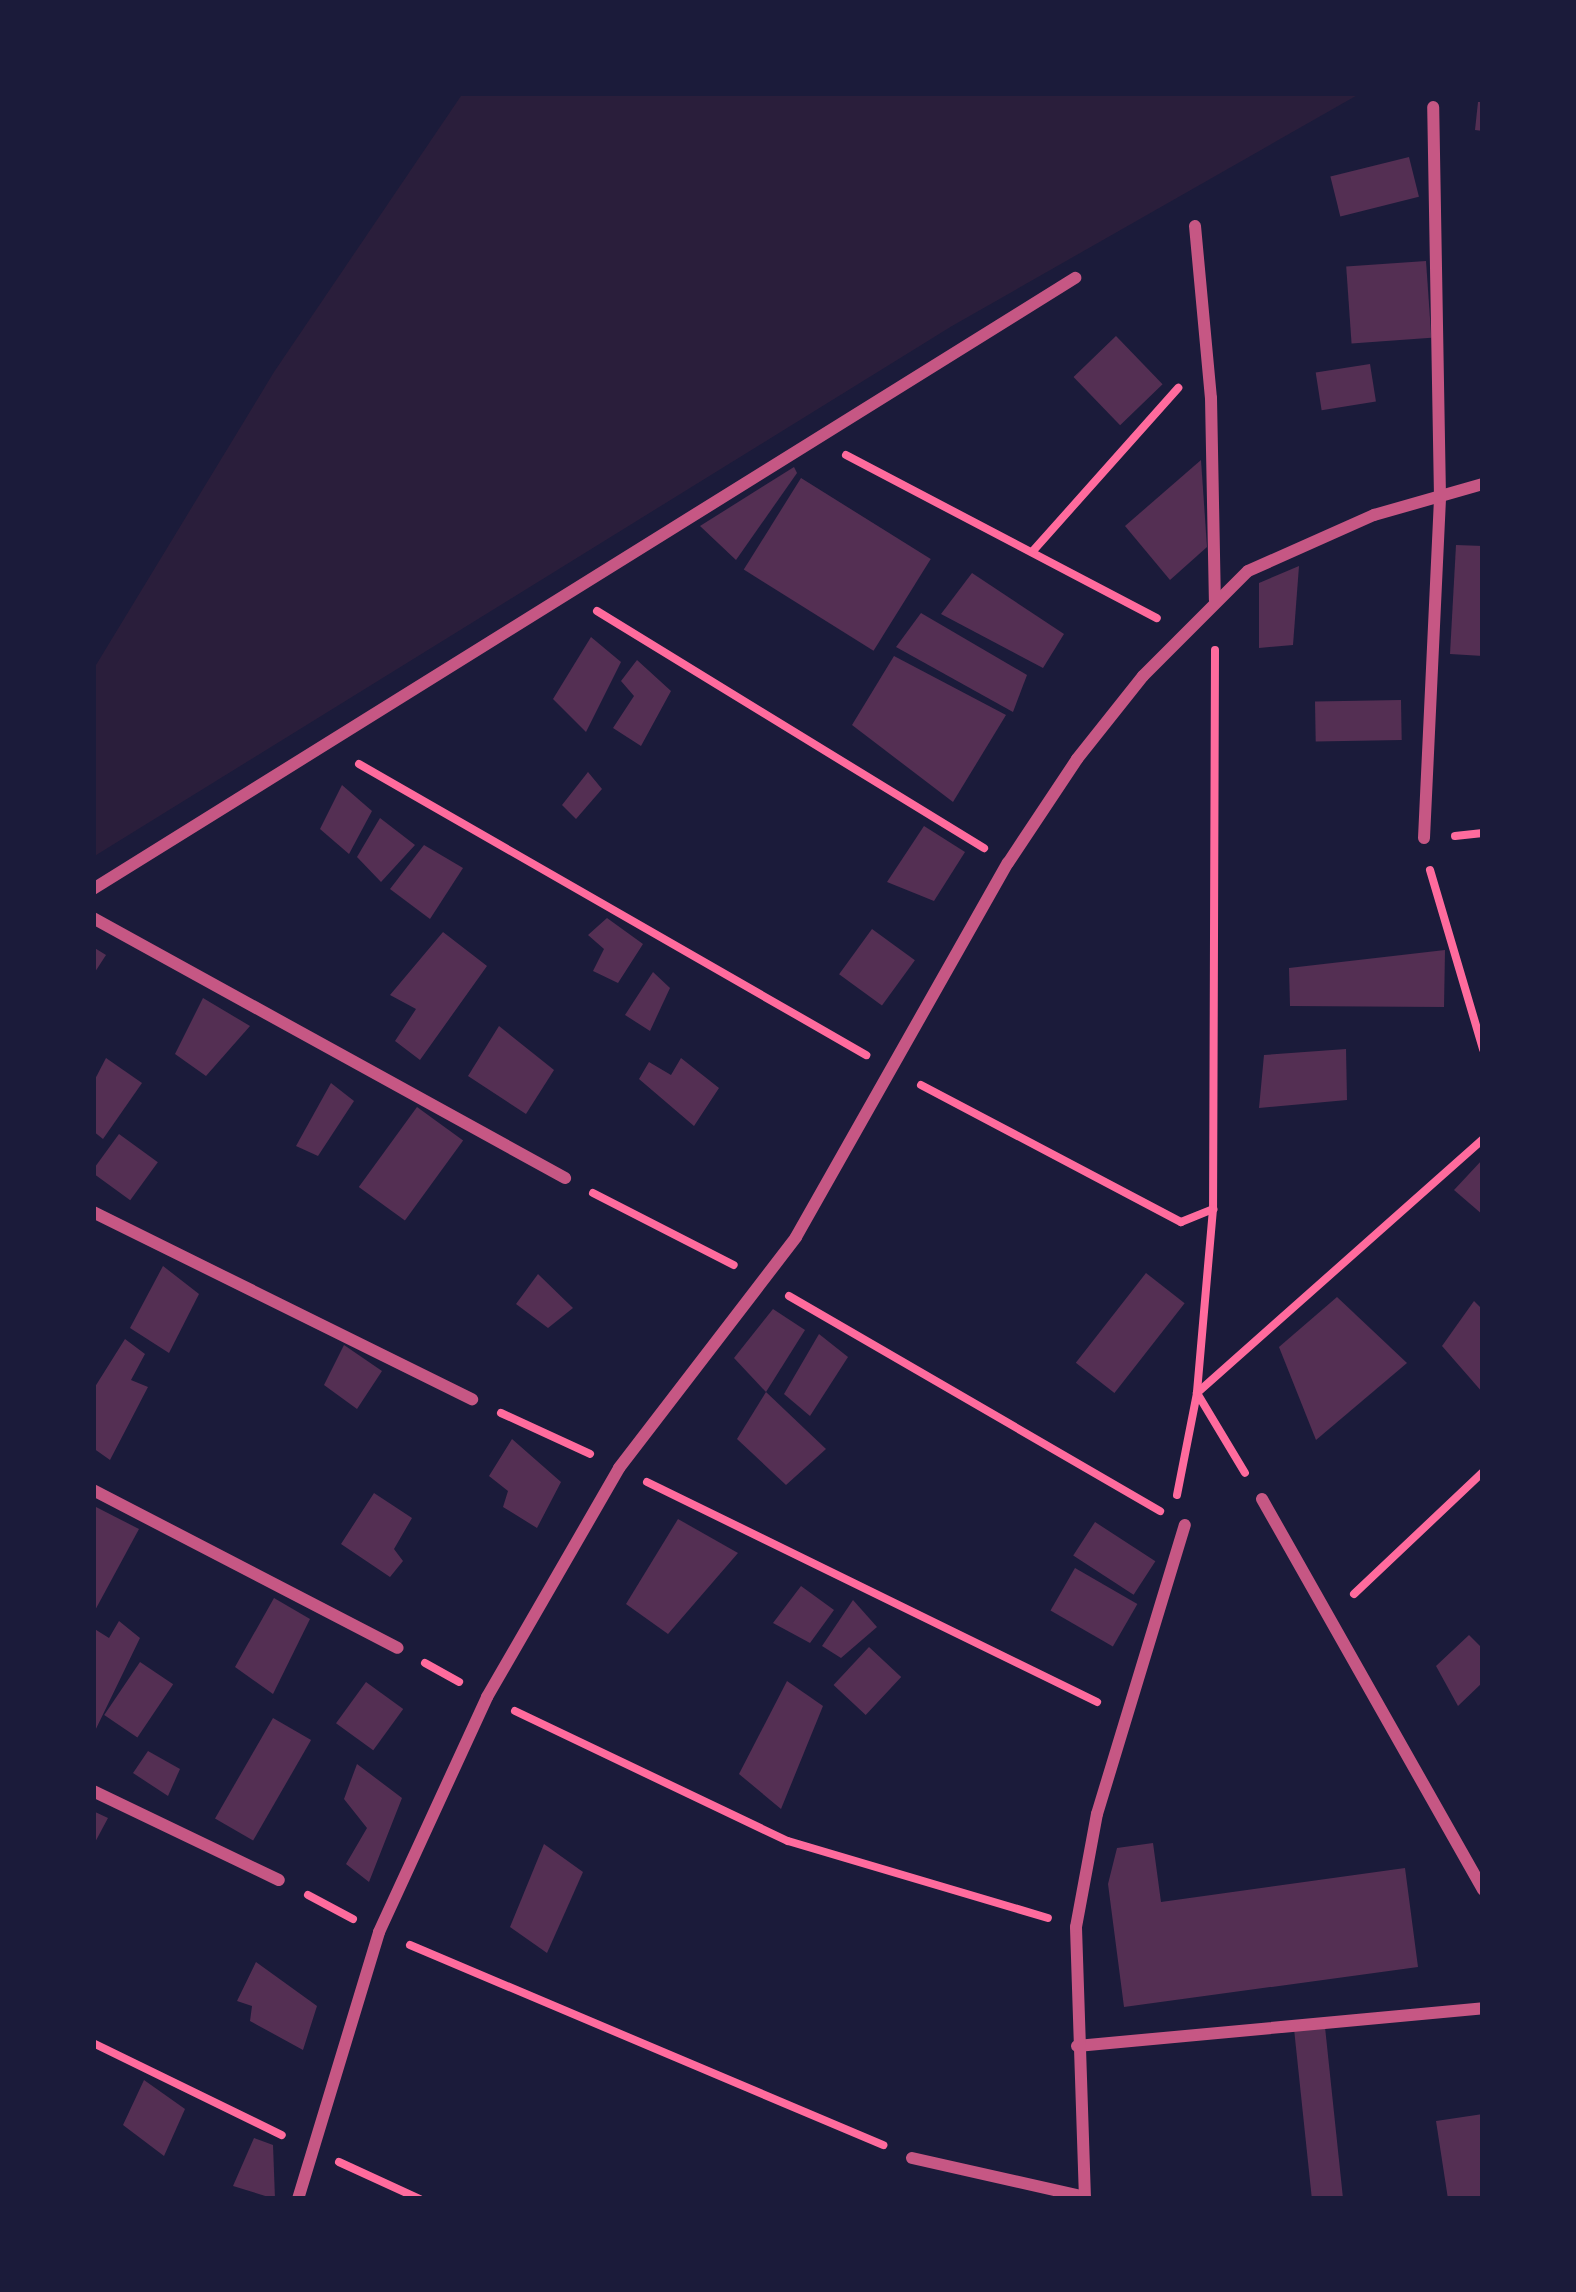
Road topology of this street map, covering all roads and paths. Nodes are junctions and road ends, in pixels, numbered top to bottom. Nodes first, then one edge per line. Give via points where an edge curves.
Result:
1 (1432, 107) dead end
2 (1195, 226) dead end
3 (1075, 278) dead end
4 (1207, 356) junction
5 (819, 442) junction
6 (1483, 484) edge
7 (1467, 492) junction
8 (1483, 494) edge
9 (1440, 497) junction
10 (1032, 553) junction
11 (571, 595) junction
12 (1216, 600) junction
13 (1185, 632) junction
14 (326, 746) junction
15 (1424, 838) joint
16 (1008, 863) junction
17 (93, 889) edge
18 (93, 918) edge
19 (1483, 1049) edge
20 (890, 1069) junction
21 (1483, 1139) edge
22 (565, 1178) joint
23 (1214, 1209) junction
24 (93, 1212) edge
25 (762, 1280) junction
26 (1197, 1394) junction
27 (472, 1399) joint
28 (619, 1468) junction
29 (1483, 1472) edge
30 (93, 1490) edge
31 (1262, 1499) joint
32 (1184, 1525) junction
33 (1331, 1616) junction
34 (398, 1648) joint
35 (487, 1697) junction
36 (1126, 1717) junction
37 (93, 1791) edge
38 (279, 1880) joint
39 (1483, 1890) edge
40 (1076, 1927) junction
41 (379, 1932) junction
42 (1483, 2008) edge
43 (93, 2042) edge
44 (1077, 2046) junction
45 (308, 2148) junction
46 (911, 2158) joint
47 (1085, 2198) edge
48 (298, 2199) edge
49 (420, 2199) edge

1 - 9 street
2 - 4 street
3 - 5 street
4 - 10 path
4 - 12 street
5 - 10 path
5 - 11 street
6 - 7 street
7 - 8 street
7 - 9 street
9 - 12 street via 1298,543
9 - 15 street
10 - 13 path
11 - 14 street
11 - 16 path
12 - 13 street
12 - 23 path
13 - 16 street via 1077,759
14 - 17 street
14 - 20 path
15 - 19 path
16 - 20 street
18 - 22 street
20 - 23 path via 1181,1222
20 - 25 street via 840,1166
21 - 26 path
22 - 25 path
23 - 26 path
24 - 27 street
25 - 28 street
25 - 32 path
26 - 31 path
26 - 32 path via 1179,1455
27 - 28 path
28 - 35 street
28 - 36 path
29 - 33 path
30 - 34 street
31 - 33 street
32 - 36 street
33 - 39 street
34 - 35 path
35 - 40 path via 788,1841
35 - 41 street
36 - 40 street
37 - 38 street
38 - 41 path
40 - 44 street
41 - 45 street
41 - 46 path
42 - 44 street
43 - 45 path
44 - 47 street
45 - 48 street
45 - 49 path
46 - 47 street

